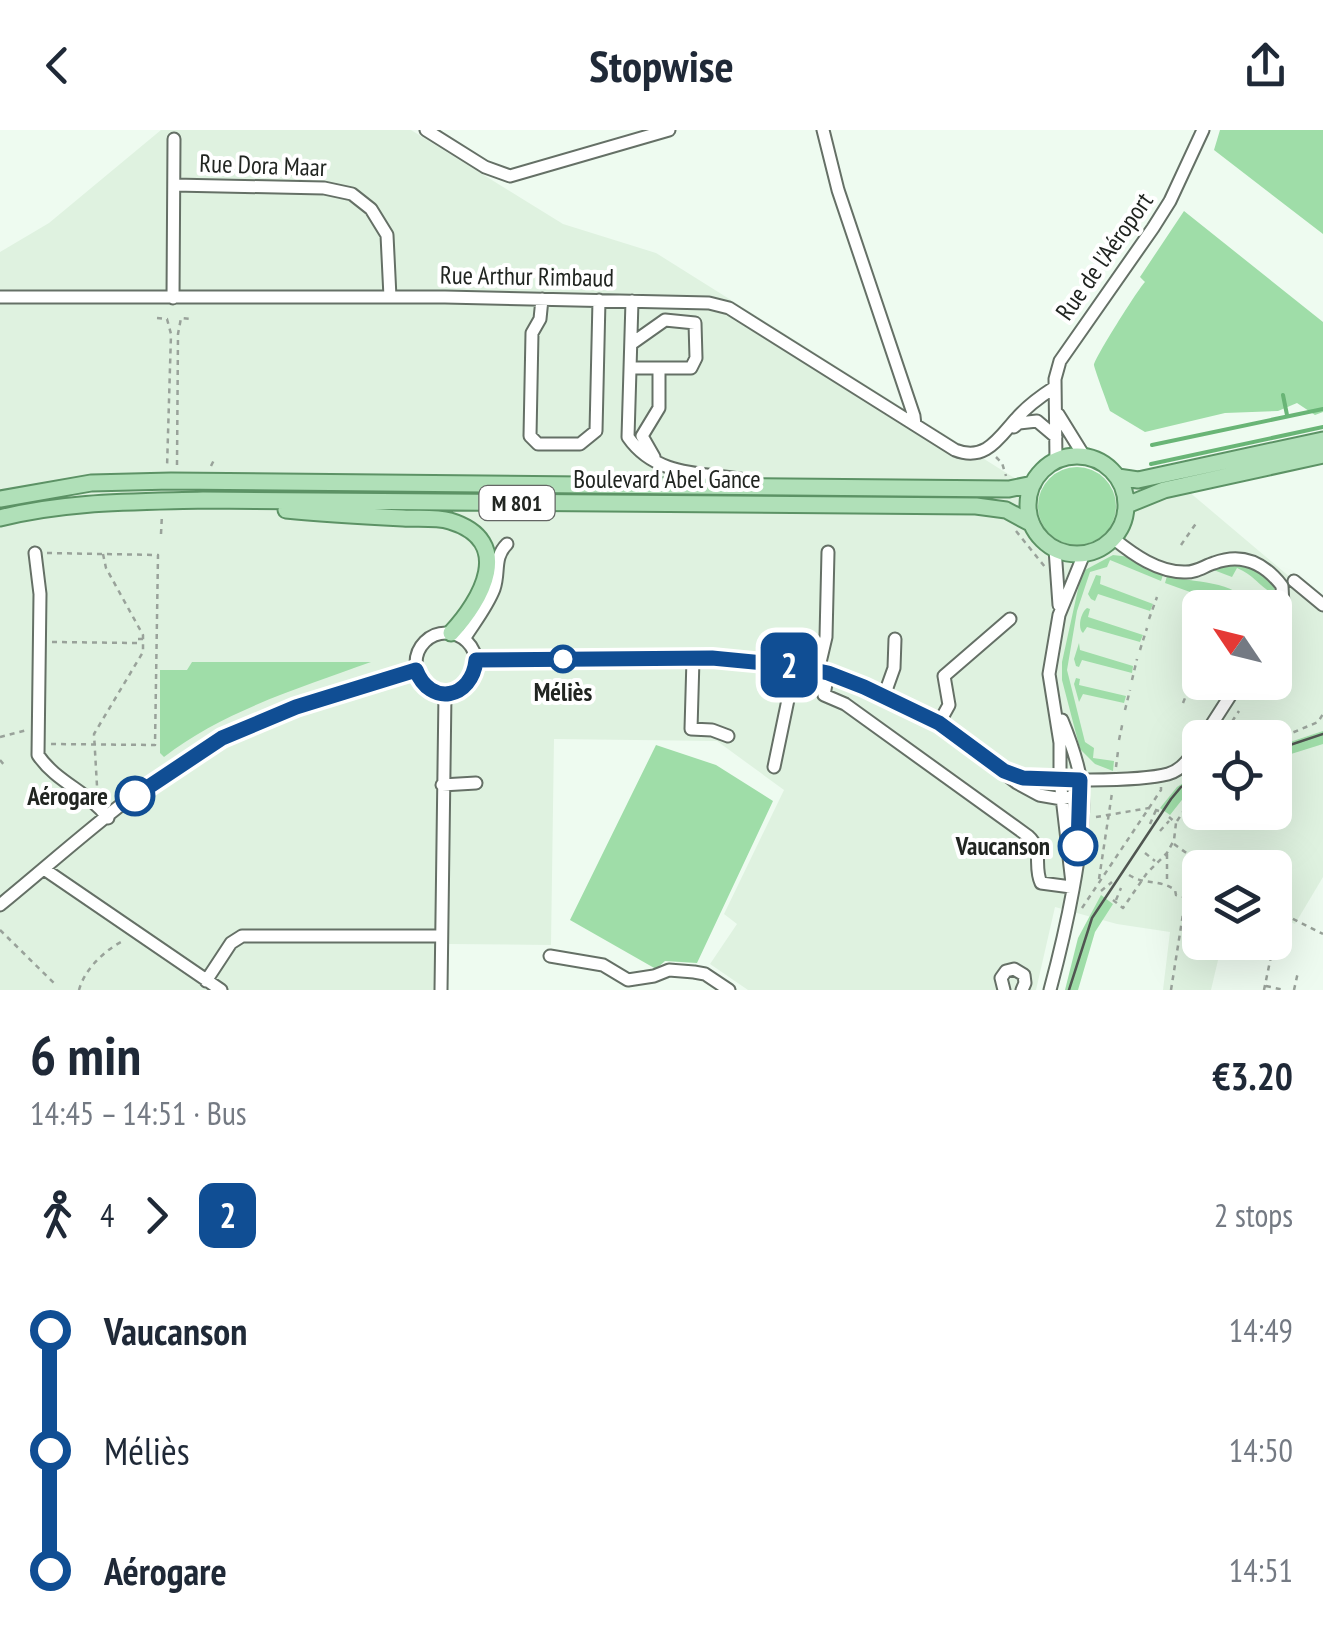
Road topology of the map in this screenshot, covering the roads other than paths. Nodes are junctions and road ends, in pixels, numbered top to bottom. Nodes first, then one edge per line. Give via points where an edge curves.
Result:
1 (426, 130) edge
2 (669, 130) edge
3 (823, 130) edge
4 (1203, 130) edge
5 (174, 139) dead end
6 (174, 185) junction
7 (0, 297) edge
8 (390, 297) junction
9 (173, 298) junction
10 (542, 299) junction
11 (599, 300) junction
12 (632, 305) junction
13 (632, 344) junction
14 (631, 368) junction
15 (659, 368) junction
16 (1055, 387) junction
17 (1056, 406) junction
18 (1019, 423) junction
19 (914, 425) junction
20 (1004, 435) junction
21 (1056, 438) junction
22 (1323, 440) edge
23 (1323, 455) edge
24 (1084, 456) junction
25 (1056, 460) junction
26 (656, 461) junction
27 (1118, 477) junction
28 (1033, 484) junction
29 (775, 486) junction
30 (0, 499) edge
31 (203, 500) junction
32 (1127, 505) junction
33 (0, 518) edge
34 (1032, 524) junction
35 (1114, 539) junction
36 (480, 543) junction
37 (1054, 549) junction
38 (828, 552) dead end
39 (35, 553) road end
40 (1084, 554) junction
41 (1294, 581) dead end
42 (1282, 590) edge
43 (1323, 605) edge
44 (1059, 615) junction
45 (1010, 619) dead end
46 (458, 636) junction
47 (896, 639) dead end
48 (692, 659) junction
49 (476, 660) junction
50 (795, 666) junction
51 (416, 670) junction
52 (823, 672) junction
53 (445, 694) junction
54 (884, 696) junction
55 (1055, 702) junction
56 (939, 723) junction
57 (728, 736) dead end
58 (1182, 765) edge
59 (774, 767) dead end
60 (1004, 771) junction
61 (1060, 780) junction
62 (1080, 780) junction
63 (476, 783) dead end
64 (442, 785) junction
65 (1082, 794) junction
66 (1062, 799) junction
67 (108, 818) junction
68 (44, 870) junction
69 (1072, 885) junction
70 (0, 905) edge
71 (441, 936) junction
72 (550, 956) dead end
73 (206, 981) junction
74 (221, 990) edge
75 (441, 990) edge
76 (729, 990) edge
77 (1004, 990) edge
78 (1022, 990) edge
79 (1050, 990) edge

1 - 2 street via 510,176
3 - 19 street
4 - 16 street, Rue de l'Aéroport via 1162,215 1063,354
5 - 6 street
6 - 8 street, Rue Dora Maar via 352,194 371,208 387,235
6 - 9 street
7 - 9 street, Rue Arthur Rimbaud
8 - 9 street, Rue Arthur Rimbaud
8 - 10 street, Rue Arthur Rimbaud
10 - 11 street, Rue Arthur Rimbaud
10 - 11 street via 532,333 530,436 538,444 580,444 596,431
11 - 12 street, Rue Arthur Rimbaud
12 - 13 street
12 - 19 street, Rue Arthur Rimbaud via 729,308
13 - 14 street
13 - 15 street via 665,320 694,323 691,368
14 - 15 street
14 - 26 street via 628,437
15 - 26 street via 660,408 642,436
16 - 17 street, Rue de l'Aéroport
16 - 20 street, Rue Arthur Rimbaud
17 - 18 street, Rue Arthur Rimbaud
17 - 21 street, Rue de l'Aéroport
17 - 24 street, Rue de l'Aéroport
18 - 20 street, Rue Arthur Rimbaud
18 - 21 street via 1037,420
19 - 20 street, Rue Arthur Rimbaud via 968,454
21 - 25 street, Rue de l'Aéroport
22 - 27 main road via 1148,478
23 - 32 main road via 1164,490
24 - 25 main road
24 - 27 main road
25 - 28 main road
26 - 29 street via 695,476
27 - 32 main road
28 - 29 main road, Boulevard Abel Gance / M 801
28 - 34 main road
29 - 30 main road, Boulevard Abel Gance / M 801 via 171,481 91,483
31 - 33 main road, Boulevard Abel Gance / M 801 via 99,504
31 - 34 main road, Boulevard Abel Gance / M 801 via 976,506 1006,510
31 - 36 main road via 450,522
32 - 35 main road
34 - 37 main road, M 801
35 - 40 main road
35 - 42 street via 1167,570 1187,573 1236,558 1258,562
36 - 46 main road via 488,567 483,590
36 - 46 street via 512,544 497,558 492,594
37 - 40 main road
37 - 44 street
38 - 52 street
39 - 67 street via 38,755
40 - 44 street
41 - 43 street
44 - 55 street via 1049,674
45 - 56 street via 944,676 949,705
46 - 49 street
46 - 51 street via 431,636 421,645
47 - 54 street
48 - 49 street
48 - 50 street
48 - 57 street via 691,729
49 - 53 street via 468,684
50 - 52 street
50 - 59 street
51 - 53 street via 426,687
51 - 67 street via 222,738
52 - 54 street
52 - 69 street via 824,695 1028,836 1038,849 1041,883
53 - 64 street
54 - 56 street
55 - 61 street
55 - 62 street
56 - 60 street
58 - 62 street via 1170,774
60 - 61 street
60 - 66 street via 1039,795
61 - 62 street
61 - 66 street
62 - 65 street
63 - 64 street
64 - 71 street
65 - 66 street
65 - 69 street
66 - 69 street
67 - 68 street
68 - 70 street
68 - 73 street
69 - 79 street
71 - 73 street via 242,936
71 - 75 street
72 - 76 street via 603,965 628,980 669,970 705,974
73 - 74 street
77 - 78 street via 1001,978 1014,969 1024,975

